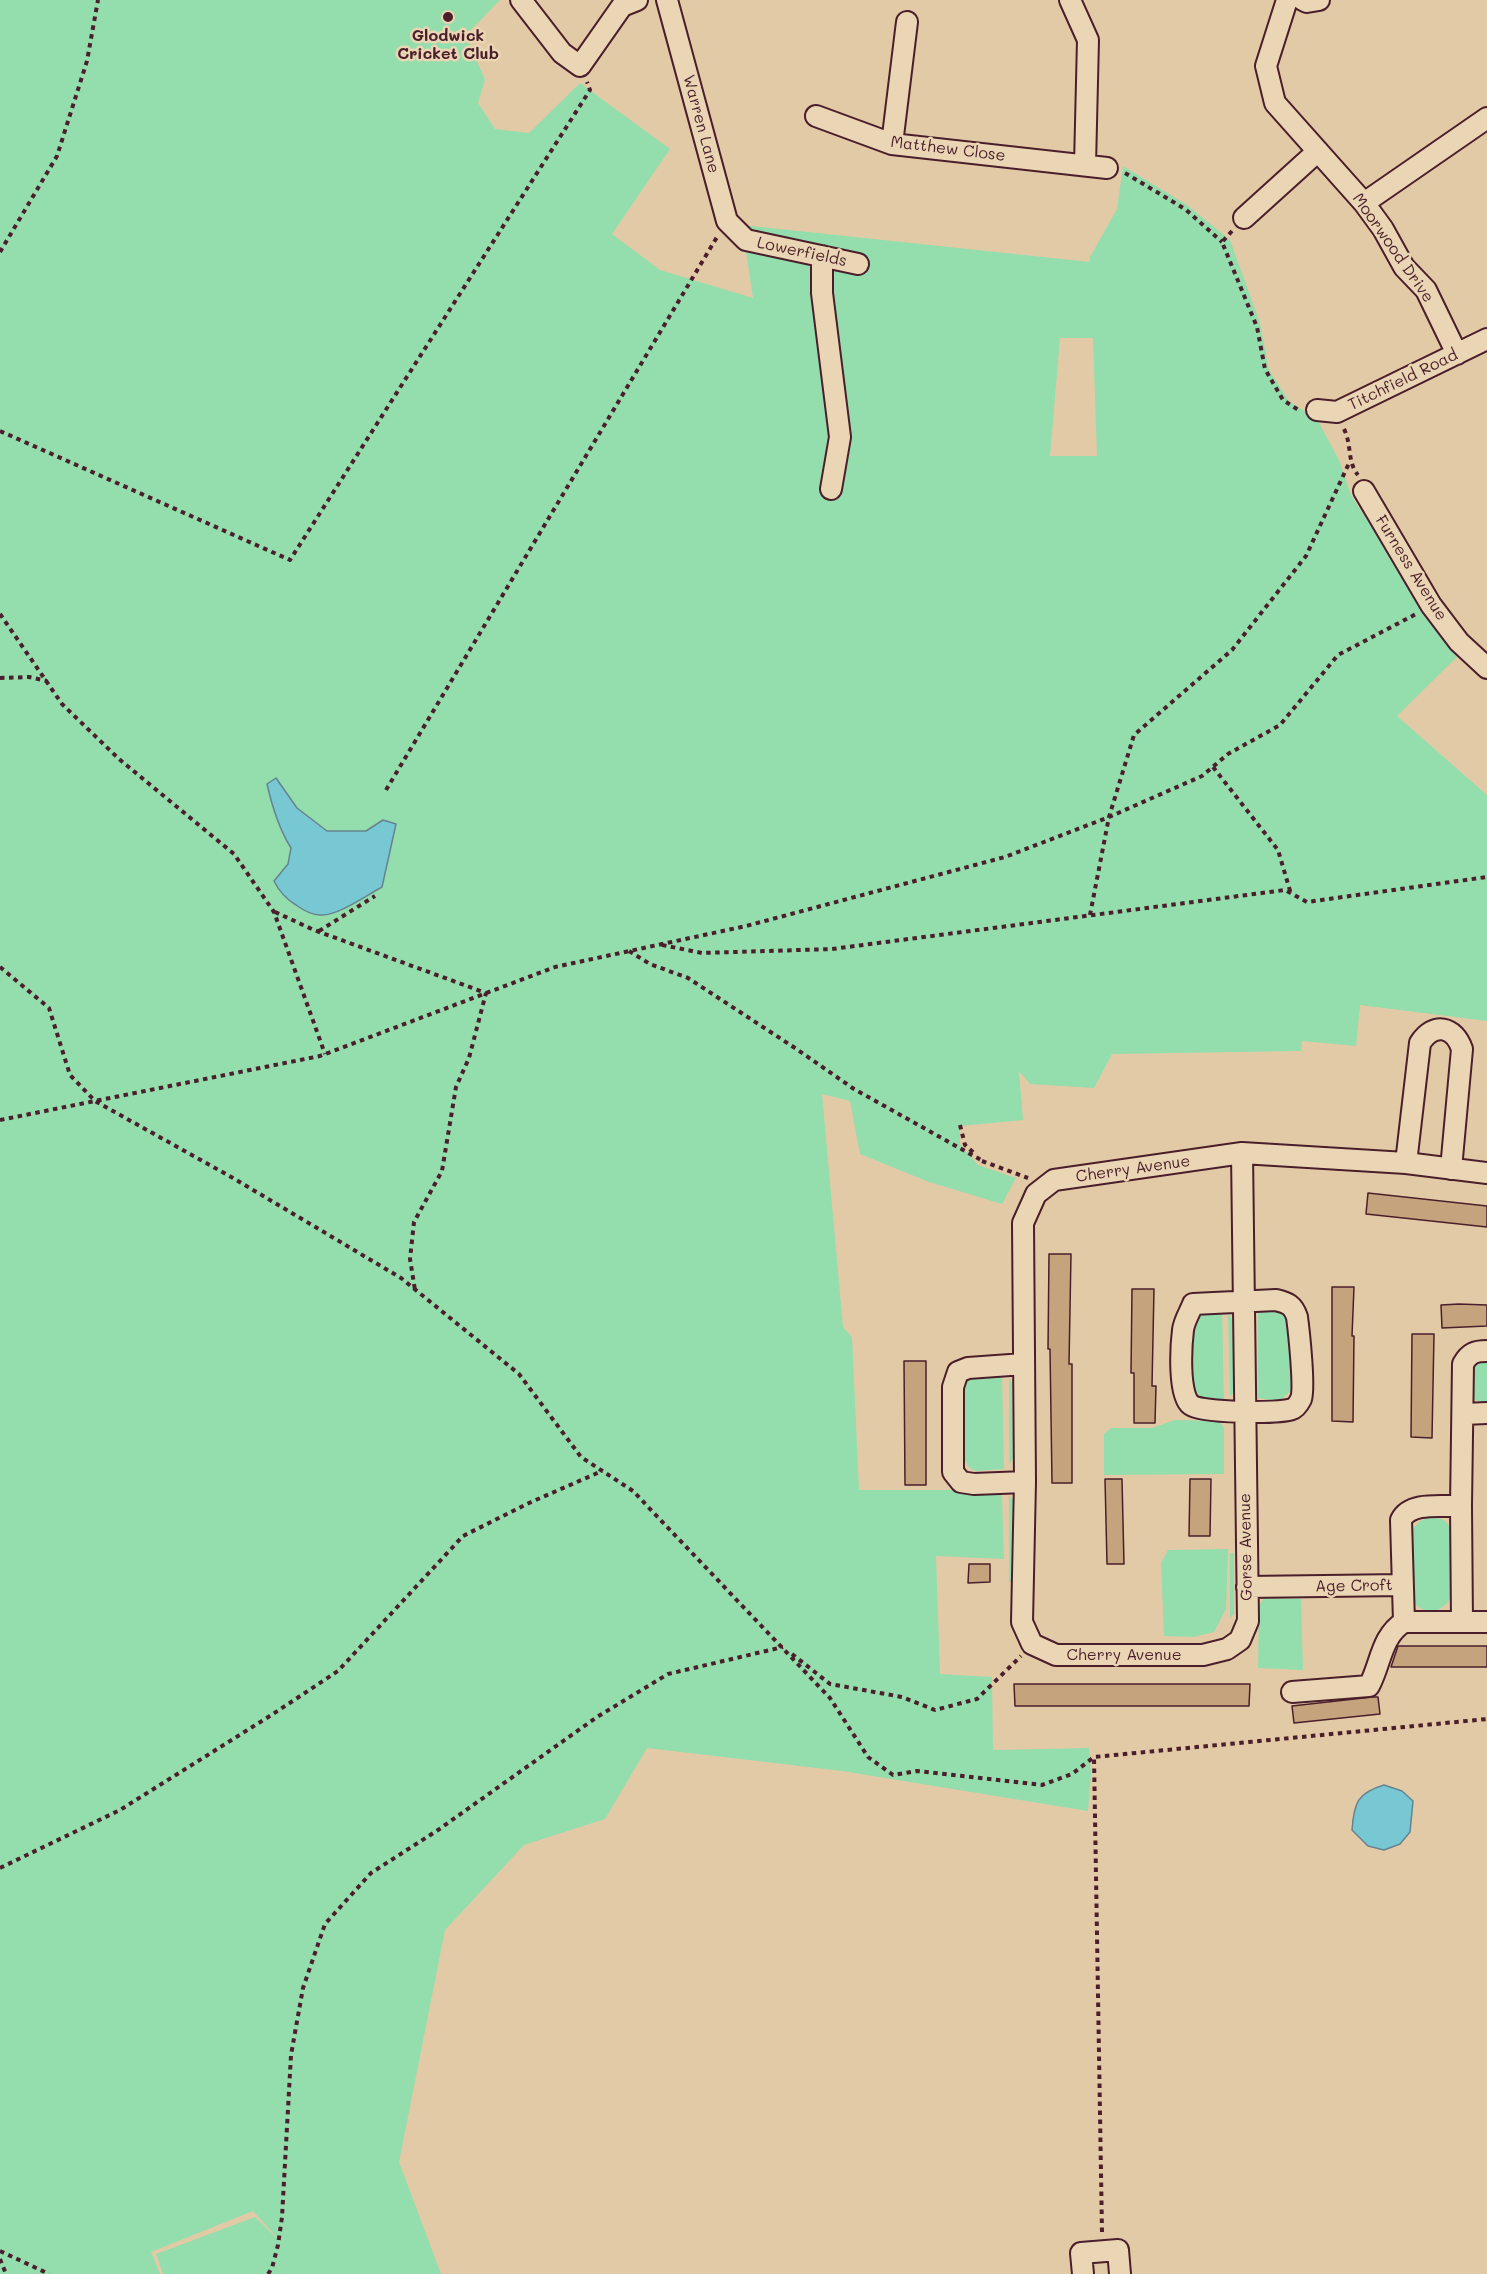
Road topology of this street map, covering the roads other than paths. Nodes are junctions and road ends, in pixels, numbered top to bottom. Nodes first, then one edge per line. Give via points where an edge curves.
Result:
1 (521, 0) edge
2 (637, 0) edge
3 (667, 0) edge
4 (1070, 0) edge
5 (1287, 0) edge
6 (1303, 0) edge
7 (1319, 0) edge
8 (907, 22) dead end
9 (816, 116) dead end
10 (1487, 118) edge
11 (892, 144) junction
12 (1318, 151) junction
13 (1085, 165) junction
14 (1107, 168) road end
15 (1364, 204) junction
16 (1244, 218) road end
17 (746, 240) joint
18 (822, 256) junction
19 (858, 264) dead end
20 (1487, 339) edge
21 (1457, 354) junction
22 (1327, 411) road end
23 (831, 489) dead end
24 (1364, 491) road end
25 (1487, 668) edge
26 (1242, 1153) junction
27 (1407, 1163) junction
28 (1451, 1169) junction
29 (1487, 1173) edge
30 (1242, 1302) junction
31 (1487, 1351) edge
32 (1024, 1364) junction
33 (1244, 1411) junction
34 (1487, 1413) edge
35 (1464, 1414) junction
36 (1025, 1482) junction
37 (1461, 1506) junction
38 (1402, 1585) junction
39 (1247, 1587) junction
40 (1404, 1622) junction
41 (1462, 1622) junction
42 (1487, 1622) edge
43 (1203, 1655) joint
44 (1292, 1692) dead end
45 (1083, 2274) edge
46 (1120, 2274) edge

1 - 2 street via 562,53 580,66 622,6
3 - 17 street, Warren Lane via 727,220
4 - 13 street via 1088,40
5 - 12 street, Moorwood Drive via 1266,66 1275,103
6 - 7 street
8 - 11 street
9 - 11 street, Matthew Close
10 - 15 street
11 - 13 street, Matthew Close
12 - 15 street, Moorwood Drive
12 - 16 street
13 - 14 street, Matthew Close
15 - 21 street, Moorwood Drive via 1404,267 1426,290
17 - 18 street, Lowerfields
18 - 19 street, Lowerfields
18 - 23 street via 822,293 840,437
20 - 21 street, Titchfield Road
21 - 22 street, Titchfield Road
24 - 25 street, Furness Avenue via 1431,605 1459,642
26 - 27 street, Cherry Avenue
26 - 30 street, Gorse Avenue
26 - 32 street, Cherry Avenue via 1054,1180 1036,1194 1023,1223
27 - 28 street, Cherry Avenue
27 - 28 street via 1420,1043 1431,1031 1443,1030 1455,1035 1462,1048
28 - 29 street, Cherry Avenue
30 - 33 street, Gorse Avenue
30 - 33 street via 1276,1300 1294,1308 1302,1392 1293,1409
30 - 33 street via 1193,1304 1183,1328 1182,1388 1188,1402 1199,1409
31 - 35 street via 1468,1355 1463,1364
32 - 36 street
32 - 36 street via 958,1372 953,1387 953,1472 961,1482 974,1484
33 - 39 street, Gorse Avenue
34 - 35 street
35 - 37 street
36 - 43 street, Cherry Avenue via 1022,1622 1032,1644 1056,1655
37 - 38 street, Age Croft via 1417,1508 1404,1515
37 - 41 street
38 - 39 street, Age Croft
38 - 40 street
39 - 43 street, Gorse Avenue via 1248,1621 1240,1640 1227,1649
40 - 41 street
40 - 44 street via 1385,1641 1369,1686
41 - 42 street
45 - 46 street via 1081,2253 1110,2251

